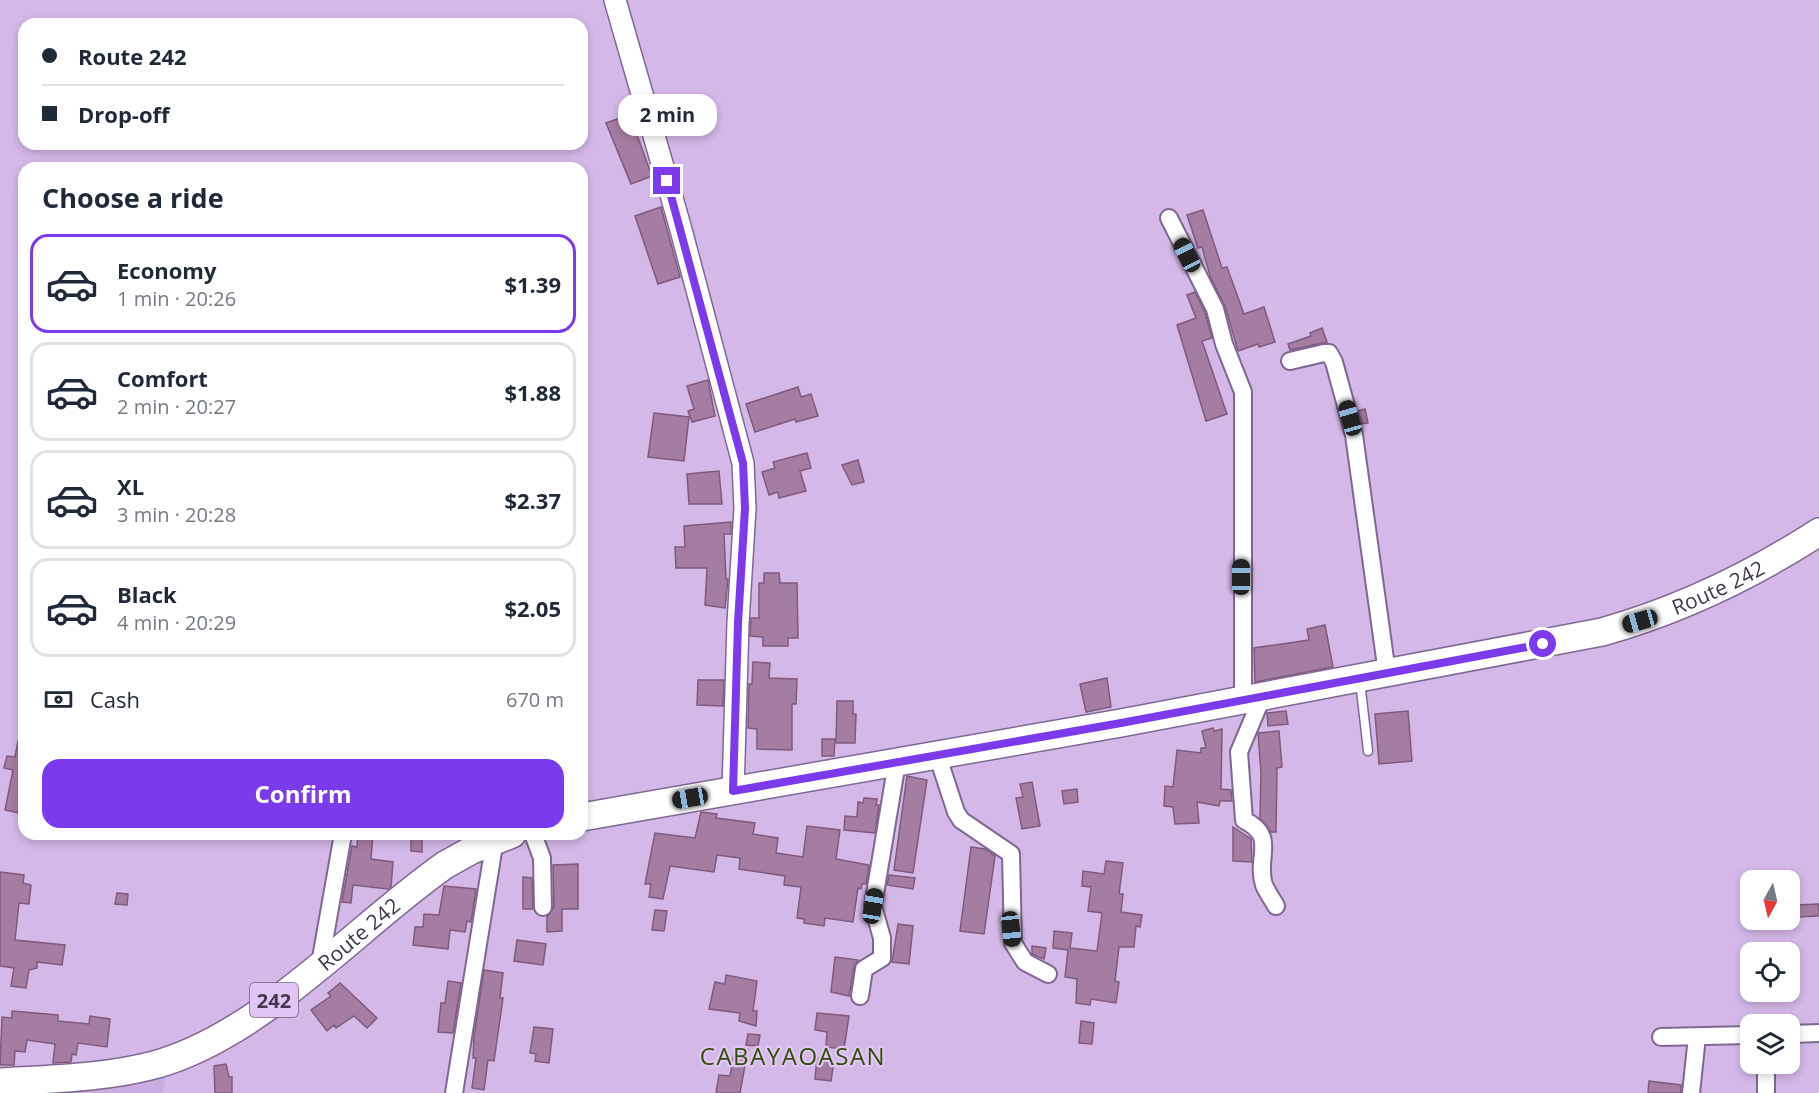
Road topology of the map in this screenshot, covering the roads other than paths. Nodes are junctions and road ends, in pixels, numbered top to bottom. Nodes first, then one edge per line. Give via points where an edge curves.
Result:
1 (615, 0) edge
2 (1169, 218) dead end
3 (1290, 361) dead end
4 (1819, 532) edge
5 (1387, 673) junction
6 (1359, 678) junction
7 (1253, 697) junction
8 (1368, 751) dead end
9 (942, 753) junction
10 (897, 762) junction
11 (733, 791) junction
12 (588, 816) edge
13 (342, 840) edge
14 (535, 840) edge
15 (488, 841) edge
16 (543, 906) dead end
17 (1276, 906) dead end
18 (320, 964) junction
19 (1048, 974) dead end
20 (860, 996) dead end
21 (1819, 1033) edge
22 (1800, 1034) edge
23 (1740, 1035) edge
24 (1661, 1037) dead end
25 (1696, 1037) junction
26 (1766, 1074) edge
27 (0, 1082) edge
28 (454, 1093) edge
29 (1691, 1093) edge
30 (1766, 1093) edge

1 - 11 street via 743,463 745,508
2 - 7 street via 1215,309 1243,392
3 - 5 street via 1324,353 1334,362 1354,435
4 - 5 main road, Route 242 via 1746,576 1640,621 1575,638
5 - 6 main road, Route 242
6 - 7 main road, Route 242
6 - 8 lane
7 - 9 main road, Route 242
7 - 17 street via 1241,743 1241,802 1244,820 1257,827 1263,837 1264,885
9 - 10 main road, Route 242
9 - 19 street via 961,820 1011,854 1013,942 1025,962
10 - 11 main road, Route 242
10 - 20 street via 873,906 882,938 882,958 864,969
11 - 12 main road, Route 242
13 - 18 street
14 - 16 street via 542,858
15 - 18 main road, Route 242 / 242 via 422,881
15 - 28 street
18 - 27 main road, Route 242 / 242 via 239,1027 184,1055 65,1082
21 - 22 street
23 - 25 street
24 - 25 street
25 - 29 street
26 - 30 street

